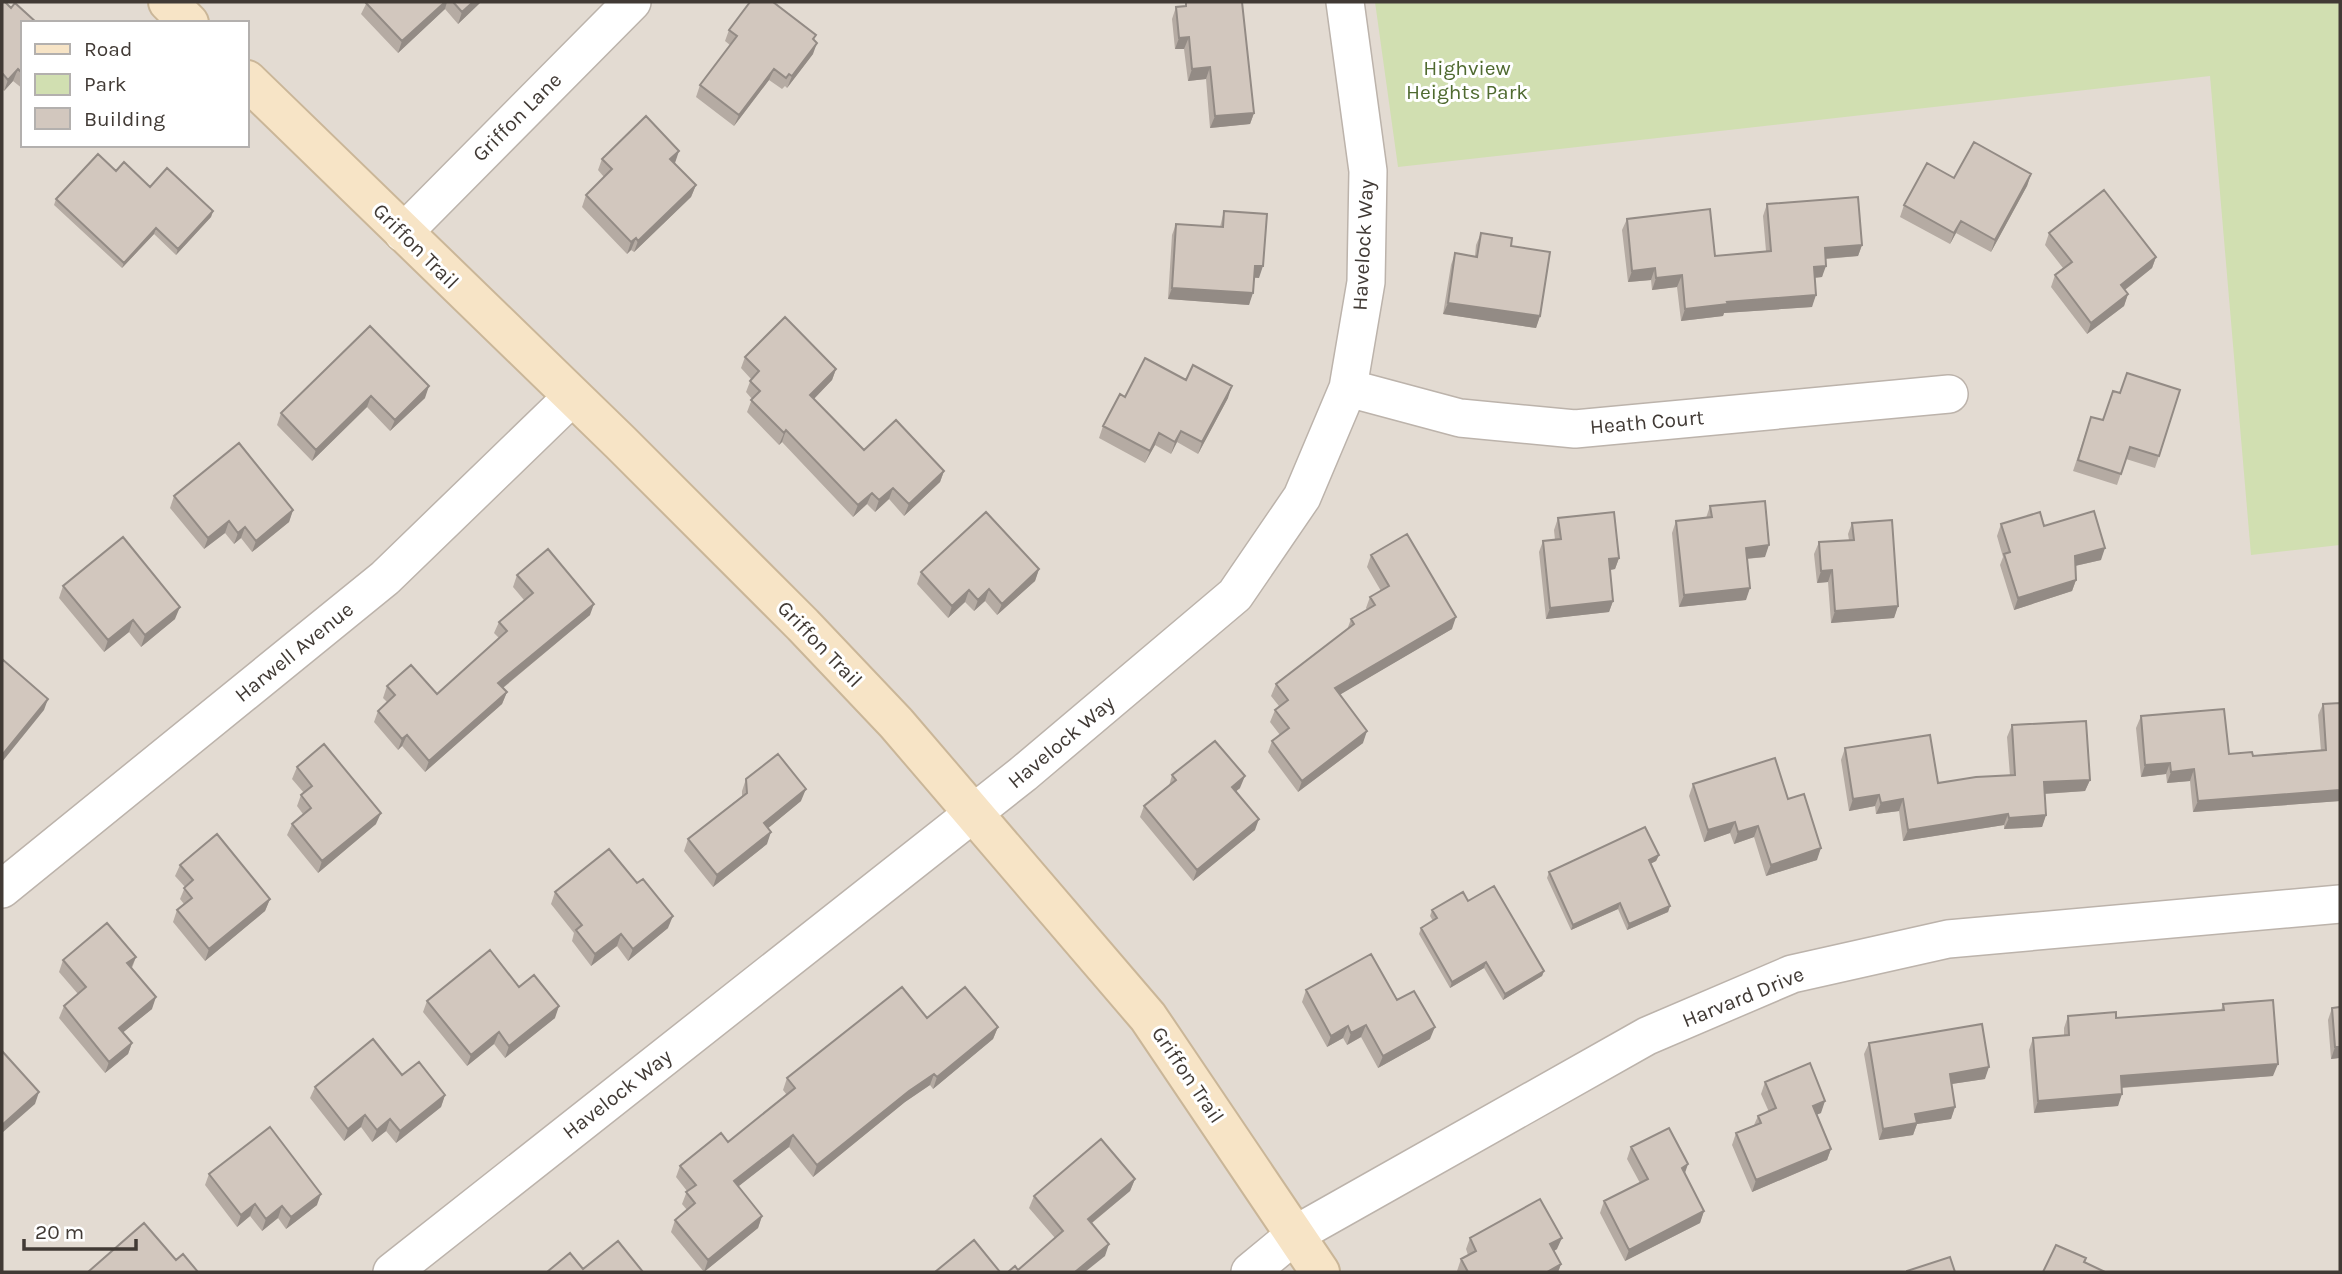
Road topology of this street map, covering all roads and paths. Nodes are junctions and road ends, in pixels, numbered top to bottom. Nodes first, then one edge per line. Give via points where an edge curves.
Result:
1 (168, 2) edge
2 (632, 2) edge
3 (1345, 2) edge
4 (187, 21) edge
5 (248, 81) edge
6 (403, 233) junction
7 (1348, 388) junction
8 (1949, 394) dead end
9 (572, 397) junction
10 (974, 812) junction
11 (2, 889) edge
12 (2340, 904) edge
13 (1296, 1234) junction
14 (392, 1272) edge
15 (1250, 1272) edge
16 (1320, 1272) edge

1 - 4 street
2 - 6 street, Griffon Lane
3 - 7 street, Havelock Way via 1367,171 1366,282
5 - 6 street, Griffon Trail
6 - 9 street, Griffon Trail
7 - 8 street, Heath Court via 1460,418 1575,429
7 - 10 street, Havelock Way via 1302,497 1235,595
9 - 10 street, Griffon Trail via 803,625
9 - 11 street, Harwell Avenue via 381,582
10 - 13 street, Griffon Trail via 1148,1017
10 - 14 street, Havelock Way
12 - 13 street, Harvard Drive via 1948,939 1792,974 1647,1036
13 - 15 street, Harvard Drive
13 - 16 street, Griffon Trail

